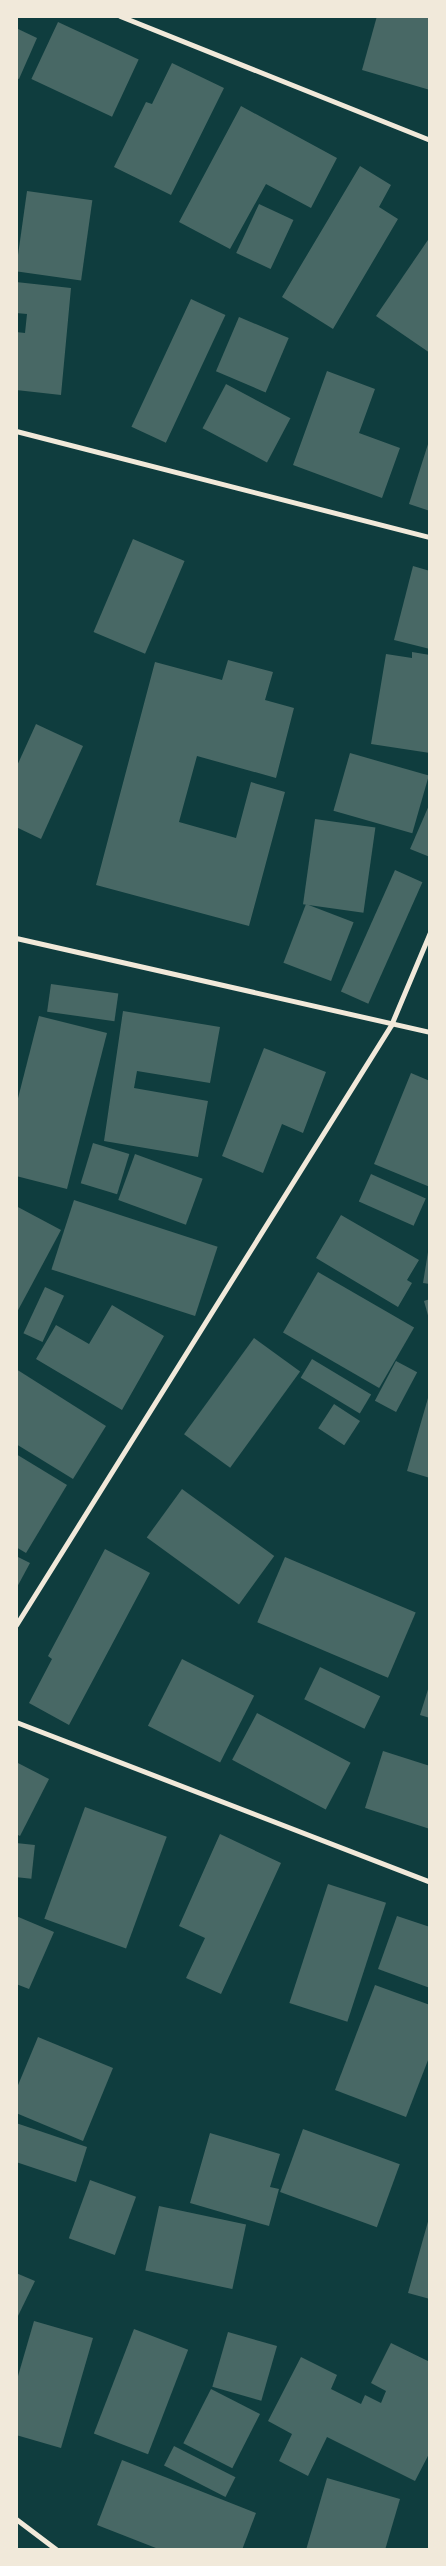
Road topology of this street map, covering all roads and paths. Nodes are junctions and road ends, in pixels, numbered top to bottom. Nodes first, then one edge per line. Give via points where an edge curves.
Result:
1 (120, 16) edge
2 (430, 140) edge
3 (16, 430) edge
4 (430, 537) edge
5 (430, 932) edge
6 (16, 938) edge
7 (391, 1025) junction
8 (430, 1032) edge
9 (16, 1625) edge
10 (16, 1722) edge
11 (430, 1882) edge
12 (16, 2519) edge
13 (57, 2550) edge

1 - 2 street
3 - 4 street
5 - 7 street
6 - 7 street
7 - 8 street
7 - 9 street
10 - 11 street
12 - 13 street

